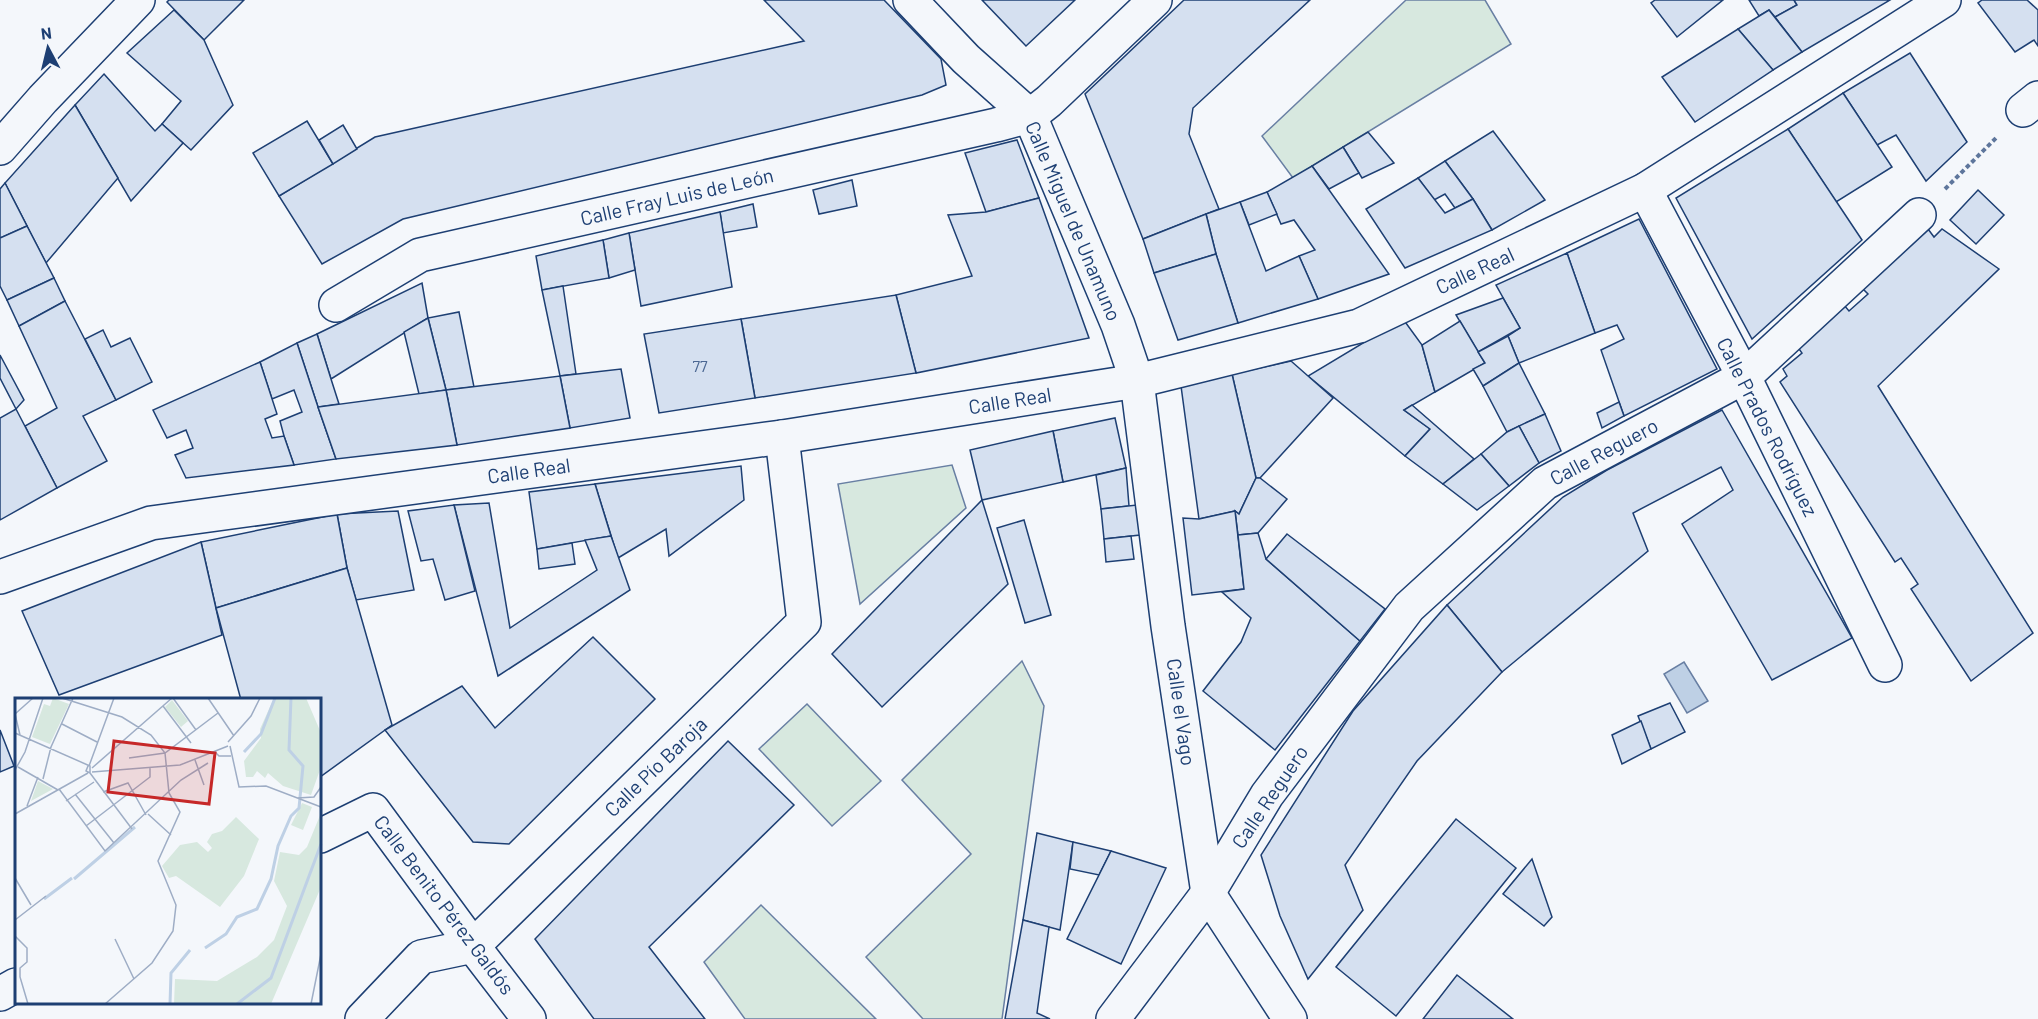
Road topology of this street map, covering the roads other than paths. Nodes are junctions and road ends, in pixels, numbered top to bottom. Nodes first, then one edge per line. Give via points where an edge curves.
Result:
1 (138, 0) edge
2 (910, 0) edge
3 (1155, 0) edge
4 (1944, 0) edge
5 (1030, 116) junction
6 (0, 148) edge
7 (1645, 190) junction
8 (1919, 215) road end
9 (336, 305) dead end
10 (1744, 377) junction
11 (1137, 381) junction
12 (782, 437) junction
13 (0, 577) edge
14 (1885, 665) dead end
15 (321, 836) edge
16 (1208, 893) junction
17 (472, 946) junction
18 (15, 986) edge
19 (0, 994) edge
20 (362, 1019) edge
21 (529, 1019) edge
22 (1113, 1019) edge
23 (1290, 1019) edge

1 - 6 street
2 - 5 street, Calle Miguel de Unamuno via 966,59
3 - 5 street
4 - 7 street, Calle Real
5 - 9 street, Calle Fray Luis de León via 420,255
5 - 11 street, Calle Miguel de Unamuno via 1118,325
7 - 10 street, Calle Prados Rodríguez
7 - 11 street, Calle Real via 1359,326
8 - 10 street, Calle Reguero
10 - 14 street, Calle Prados Rodríguez
10 - 16 street, Calle Reguero via 1545,483 1409,607 1267,795
11 - 12 street, Calle Real
11 - 16 street, Calle el Vago
12 - 13 street, Calle Real via 151,523
12 - 17 street, Calle Pío Baroja via 804,622
15 - 17 street, Calle Benito Pérez Galdós via 373,810
16 - 22 street, Calle Reguero
16 - 23 street, Calle el Vago
17 - 20 street via 421,957
17 - 21 street, Calle Benito Pérez Galdós
18 - 19 street

